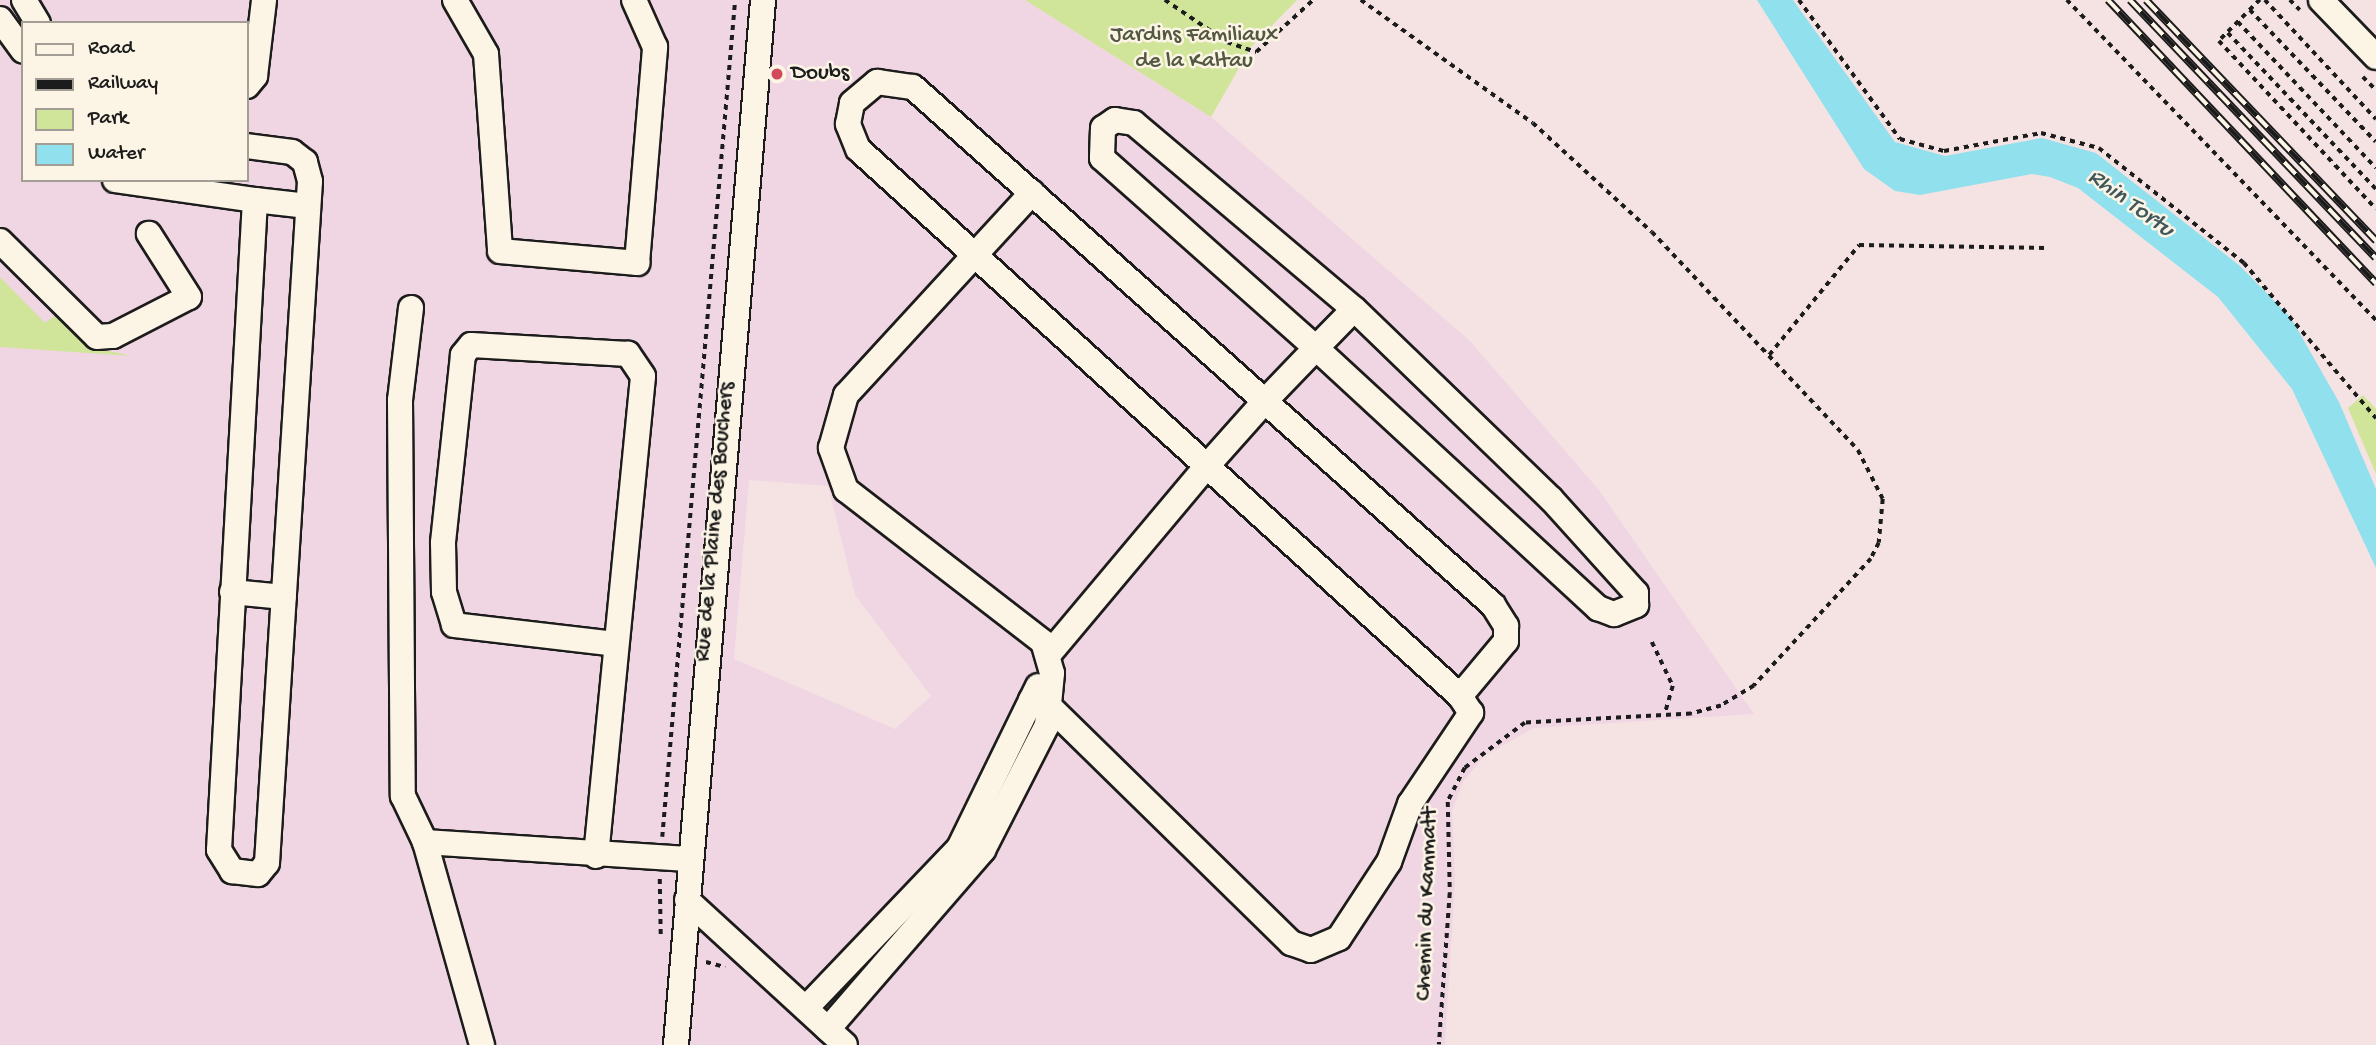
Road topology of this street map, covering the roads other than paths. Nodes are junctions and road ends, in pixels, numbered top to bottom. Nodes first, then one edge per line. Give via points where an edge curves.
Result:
1 (23, 0) edge
2 (264, 0) edge
3 (456, 0) edge
4 (634, 0) edge
5 (763, 0) edge
6 (2321, 0) edge
7 (0, 19) edge
8 (37, 21) edge
9 (21, 48) edge
10 (2376, 57) edge
11 (248, 85) edge
12 (248, 146) edge
13 (130, 182) edge
14 (1032, 193) junction
15 (255, 200) junction
16 (309, 206) junction
17 (149, 234) dead end
18 (0, 241) edge
19 (976, 256) junction
20 (411, 308) dead end
21 (1354, 309) junction
22 (1316, 348) junction
23 (1265, 401) junction
24 (1207, 466) junction
25 (232, 592) junction
26 (284, 597) junction
27 (616, 644) junction
28 (1050, 663) junction
29 (1460, 696) junction
30 (1040, 703) junction
31 (425, 842) junction
32 (596, 856) junction
33 (687, 859) junction
34 (687, 900) junction
35 (806, 1008) junction
36 (837, 1037) edge
37 (482, 1045) edge
38 (676, 1045) edge

1 - 8 street
2 - 11 street via 255,76
3 - 4 street via 486,54 500,251 637,263 655,47
5 - 33 street, Rue de la Plaine des Bouchers
6 - 10 street
7 - 9 street
12 - 16 street via 292,152 305,162
13 - 15 street
14 - 19 street
14 - 19 street via 913,87 893,81 863,88 848,124 858,149
14 - 23 street
15 - 16 street
15 - 25 street
16 - 26 street
17 - 18 street via 189,297 113,336 97,337
19 - 24 street
19 - 28 street via 846,395 834,425 834,468 846,490
20 - 31 street via 400,400 403,796
21 - 22 street
21 - 22 street via 1134,123 1115,120 1102,128 1102,158
21 - 22 street via 1551,499 1636,593 1629,612 1598,608
22 - 23 street
23 - 24 street
23 - 29 street via 1493,605 1506,626 1506,641
24 - 28 street
24 - 29 street
25 - 26 street
25 - 26 street via 219,850 232,871 246,875 258,874 267,863
27 - 27 street via 643,376 628,354 471,345 463,355 443,542 444,592 454,625
27 - 32 street
28 - 30 street
29 - 30 street via 1468,703 1469,723 1410,804 1389,862 1339,938 1311,950 1291,943
30 - 35 street via 959,848
30 - 36 street via 1044,738 983,850
31 - 32 street
31 - 37 street
32 - 33 street via 660,862
33 - 34 street, Rue de la Plaine des Bouchers
34 - 35 street
34 - 38 street, Rue de la Plaine des Bouchers
35 - 36 street

